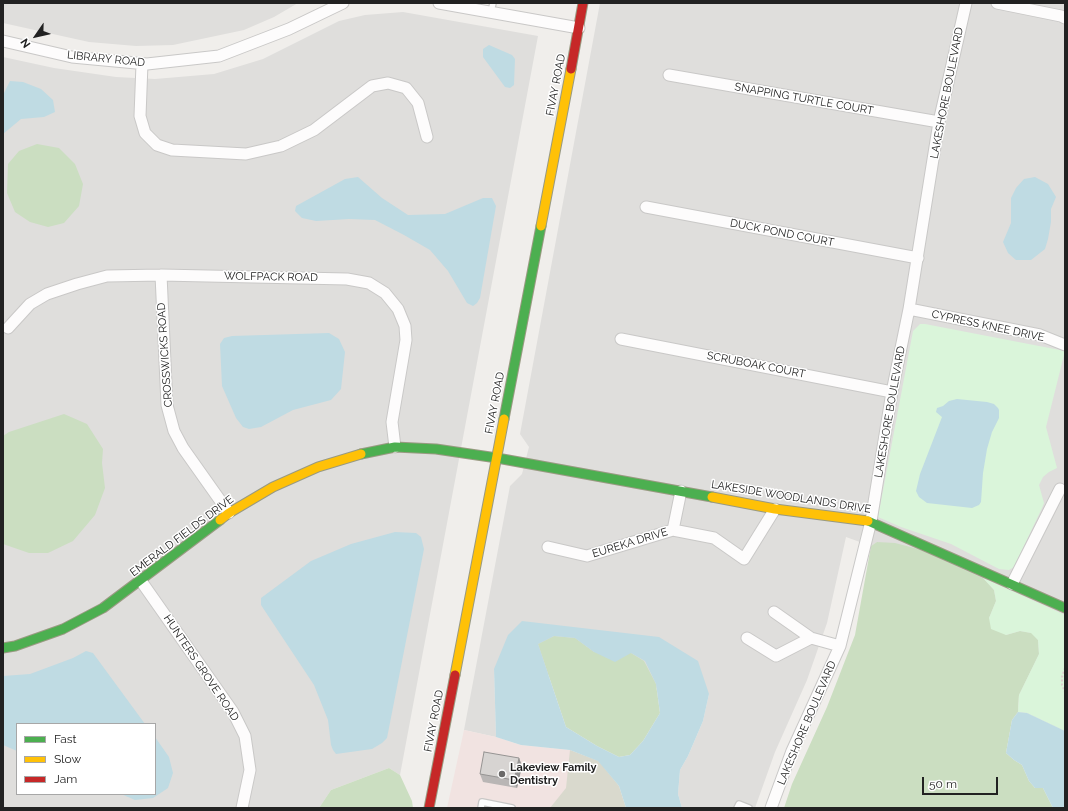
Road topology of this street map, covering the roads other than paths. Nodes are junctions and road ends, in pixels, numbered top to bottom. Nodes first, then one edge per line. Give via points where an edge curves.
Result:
1 (343, 3) edge
2 (439, 3) edge
3 (583, 3) edge
4 (966, 3) edge
5 (997, 3) edge
6 (492, 8) edge
7 (1065, 18) edge
8 (578, 28) junction
9 (3, 42) edge
10 (142, 64) junction
11 (669, 75) dead end
12 (939, 122) junction
13 (427, 137) dead end
14 (646, 207) dead end
15 (918, 258) junction
16 (161, 275) junction
17 (910, 309) junction
18 (8, 328) dead end
19 (621, 339) dead end
20 (1065, 345) edge
21 (892, 392) junction
22 (396, 447) junction
23 (497, 458) junction
24 (1060, 489) dead end
25 (681, 491) junction
26 (775, 509) junction
27 (230, 513) junction
28 (871, 521) junction
29 (673, 530) junction
30 (548, 548) dead end
31 (141, 581) junction
32 (1012, 584) junction
33 (1065, 608) edge
34 (774, 612) dead end
35 (748, 638) dead end
36 (811, 638) junction
37 (840, 646) junction
38 (3, 648) edge
39 (242, 808) edge
40 (429, 808) edge
41 (481, 808) edge
42 (512, 808) edge
43 (737, 808) edge
44 (749, 808) edge
45 (771, 808) edge

1 - 10 street, LIBRARY ROAD via 289,29 219,56
2 - 6 street
3 - 8 street, FIVAY ROAD
4 - 12 street, LAKESHORE BOULEVARD
5 - 7 street
6 - 8 street
8 - 23 street, FIVAY ROAD
9 - 10 street, LIBRARY ROAD via 72,56
10 - 13 street via 140,116 145,133 157,145 172,150 246,154 281,146 314,130 372,86 388,83 406,88 418,103
11 - 12 street, SNAPPING TURTLE COURT
12 - 15 street, LAKESHORE BOULEVARD
14 - 15 street, DUCK POND COURT
15 - 17 street, LAKESHORE BOULEVARD
16 - 18 street, WOLFPACK ROAD via 107,276 70,286 47,294 30,304
16 - 22 street, WOLFPACK ROAD via 347,279 368,283 385,293 398,309 406,326 406,340 392,422
16 - 27 street, CROSSWICKS ROAD via 167,405 174,431 183,448
17 - 20 street, CYPRESS KNEE DRIVE via 1040,335
17 - 21 street, LAKESHORE BOULEVARD
19 - 21 street, SCRUBOAK COURT
21 - 28 street, LAKESHORE BOULEVARD
22 - 23 street, EMERALD FIELDS DRIVE via 436,449
22 - 27 street, EMERALD FIELDS DRIVE via 318,467 273,488
23 - 25 street, LAKESIDE WOODLANDS DRIVE
23 - 40 street, FIVAY ROAD
24 - 32 street
25 - 26 street, LAKESIDE WOODLANDS DRIVE
25 - 29 street, EUREKA DRIVE
26 - 28 street, LAKESIDE WOODLANDS DRIVE
26 - 29 street via 744,559 714,538
27 - 31 street, EMERALD FIELDS DRIVE
28 - 32 street, LAKESIDE WOODLANDS DRIVE
28 - 37 street, LAKESHORE BOULEVARD
29 - 30 street, EUREKA DRIVE via 587,556
31 - 38 street, EMERALD FIELDS DRIVE via 103,608 63,629
31 - 39 street, HUNTERS GROVE ROAD via 233,712 245,736 250,770
32 - 33 street, LAKESIDE WOODLANDS DRIVE
34 - 36 street
35 - 36 street via 776,656
36 - 37 street
37 - 45 street, LAKESHORE BOULEVARD via 792,751
41 - 42 lane via 482,802
43 - 44 lane via 739,804

